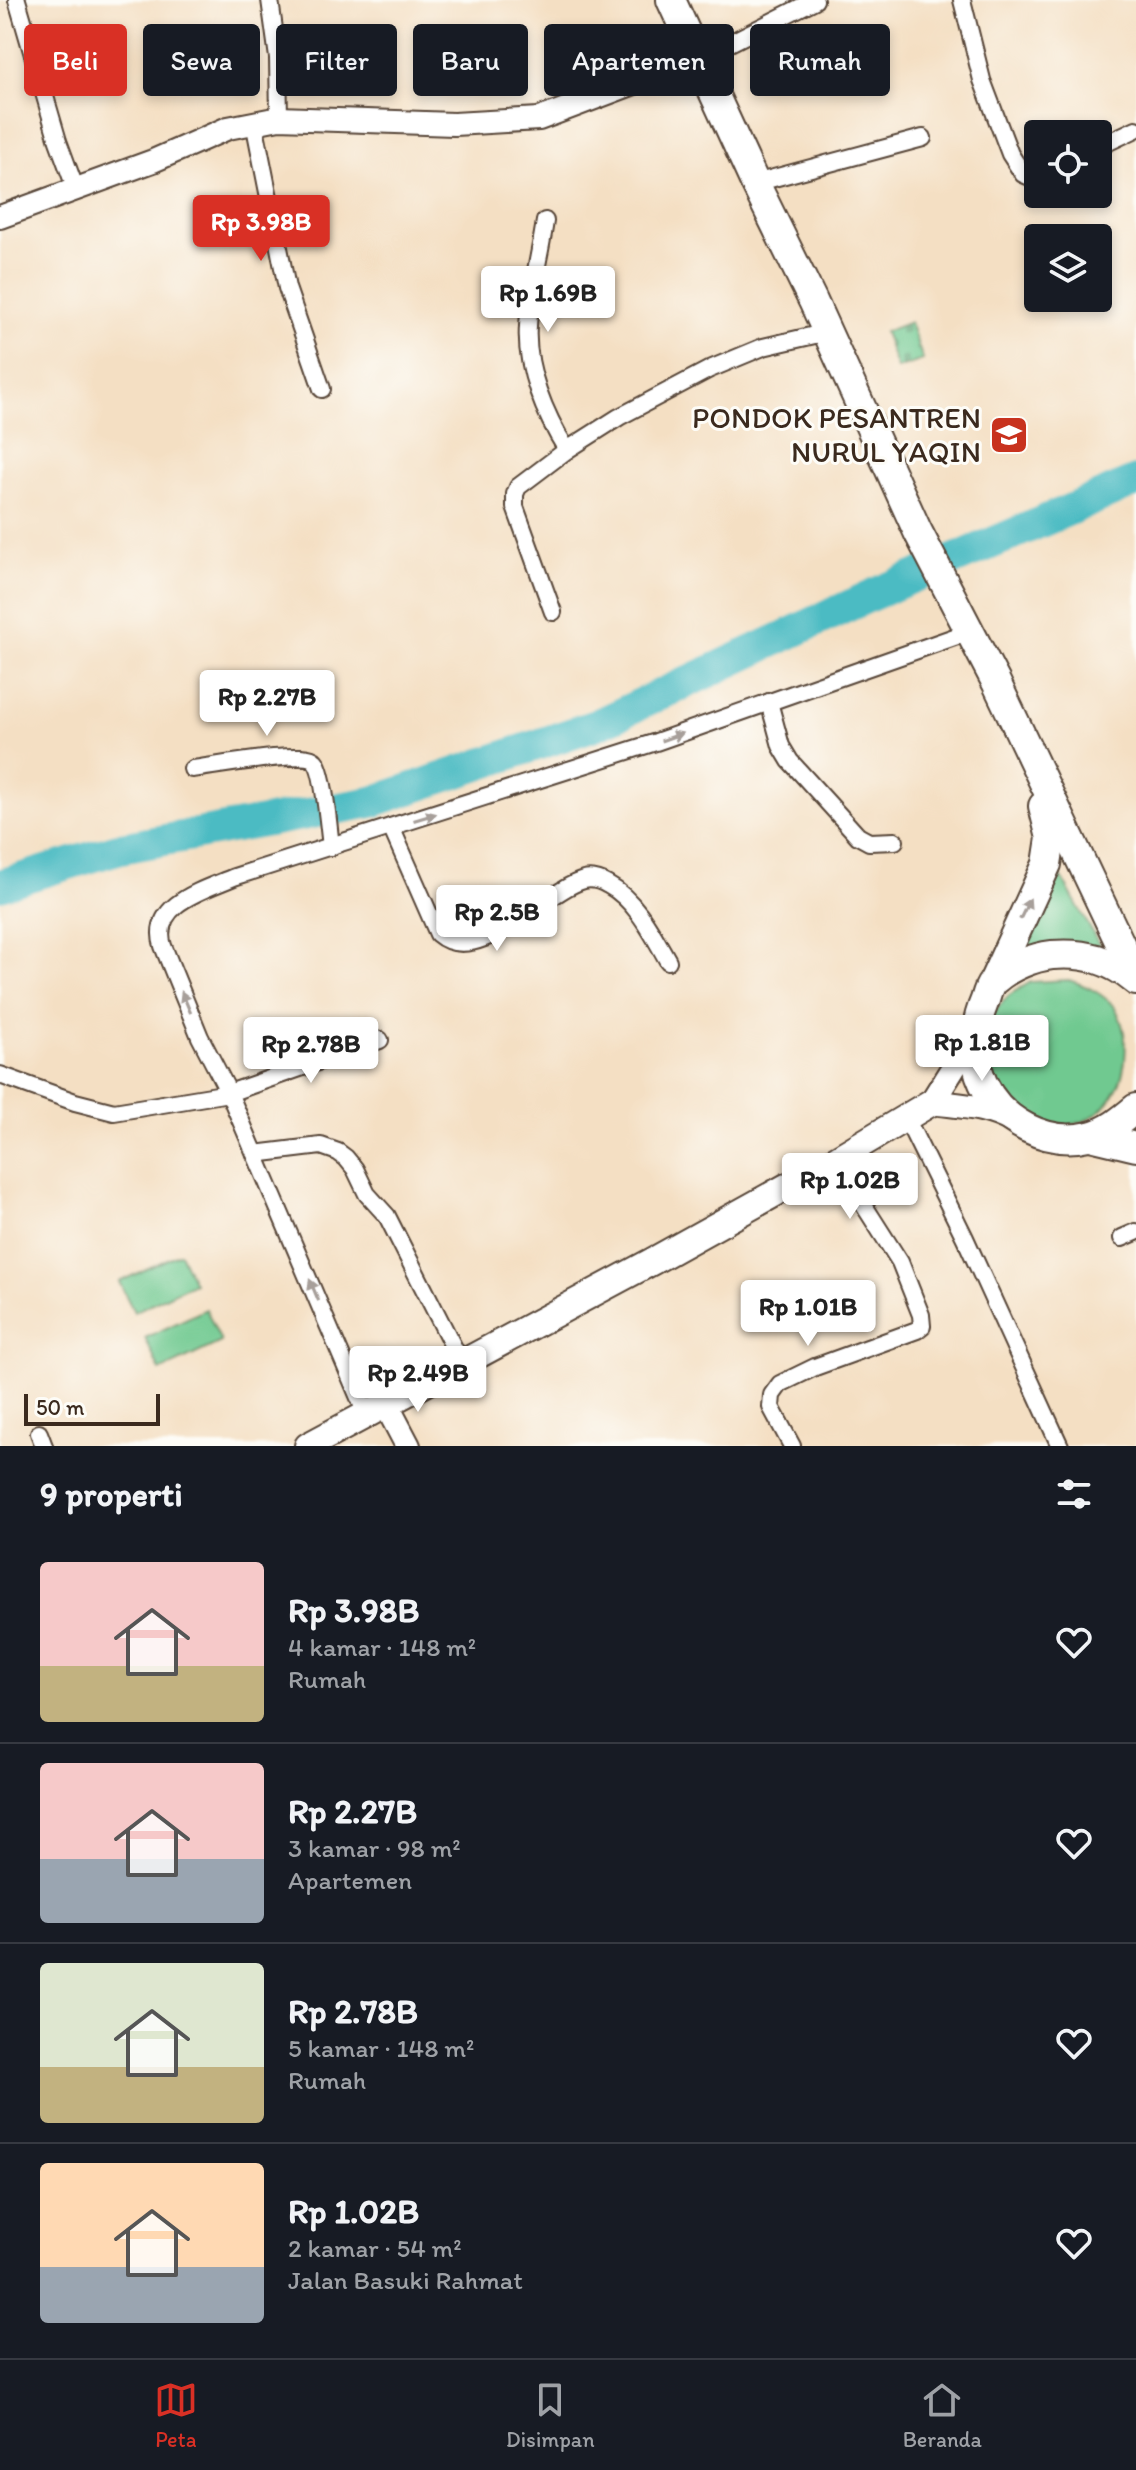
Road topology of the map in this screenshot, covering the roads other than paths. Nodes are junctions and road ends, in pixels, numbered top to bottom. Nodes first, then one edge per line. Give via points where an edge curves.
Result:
1 (17, 0) edge
2 (270, 0) edge
3 (659, 0) edge
4 (671, 0) edge
5 (815, 0) edge
6 (962, 0) edge
7 (673, 24) edge
8 (680, 24) edge
9 (734, 41) edge
10 (600, 96) edge
11 (708, 96) edge
12 (712, 96) edge
13 (279, 118) junction
14 (254, 122) junction
15 (1136, 129) edge
16 (923, 138) dead end
17 (1112, 140) edge
18 (1024, 174) edge
19 (755, 183) junction
20 (76, 190) junction
21 (0, 217) edge
22 (545, 221) dead end
23 (819, 334) junction
24 (322, 389) dead end
25 (567, 450) junction
26 (914, 534) junction
27 (947, 597) junction
28 (553, 612) dead end
29 (960, 635) junction
30 (769, 702) junction
31 (192, 769) dead end
32 (391, 827) junction
33 (895, 841) dead end
34 (331, 847) junction
35 (668, 961) dead end
36 (1136, 979) edge
37 (994, 980) junction
38 (975, 1033) junction
39 (380, 1040) dead end
40 (0, 1075) edge
41 (229, 1093) junction
42 (932, 1102) junction
43 (1136, 1108) edge
44 (906, 1118) junction
45 (1014, 1121) junction
46 (1090, 1136) junction
47 (1136, 1147) edge
48 (255, 1154) junction
49 (835, 1160) junction
50 (462, 1364) junction
51 (376, 1409) junction
52 (1059, 1444) edge
53 (308, 1446) edge
54 (408, 1446) edge
55 (792, 1446) edge

1 - 20 street
2 - 13 street
3 - 7 highway
4 - 8 highway
5 - 9 street
6 - 18 street via 982,80 1010,154
10 - 13 street via 539,119 454,124
11 - 23 highway via 739,176
12 - 19 highway
13 - 14 street
14 - 20 street
14 - 24 street via 287,288
15 - 17 street
16 - 19 street
19 - 26 highway
20 - 21 street
22 - 25 street via 528,336 546,413
23 - 25 street via 763,347 710,369
23 - 26 highway
25 - 28 street via 518,487 514,498
26 - 27 highway
27 - 29 highway
27 - 36 highway via 1017,725
29 - 30 street
37 -> 29 highway via 1047,864 1051,838 1045,811
32 -> 30 street
30 - 33 street via 790,761 858,836 869,842
31 - 34 street via 312,758 318,766
32 - 34 street
32 - 35 street via 438,934 447,941 481,939 591,879 631,905
41 -> 34 street via 163,946 162,921 192,895
36 - 37 highway via 1096,957 1077,954 1030,960
37 - 38 highway
38 - 42 main road
38 - 45 highway via 983,1082
39 - 41 street
40 - 41 street via 114,1112
41 - 48 street
42 - 44 main road
42 - 45 main road via 978,1107
43 - 46 highway
44 - 49 main road
44 - 52 street
45 - 46 highway via 1038,1133
46 - 47 highway
48 - 50 street via 321,1146 346,1158 387,1216
51 -> 48 street
49 - 50 main road
49 - 55 street via 900,1262 922,1326 780,1384 771,1407
50 - 51 main road
51 - 53 main road
51 - 54 main road

